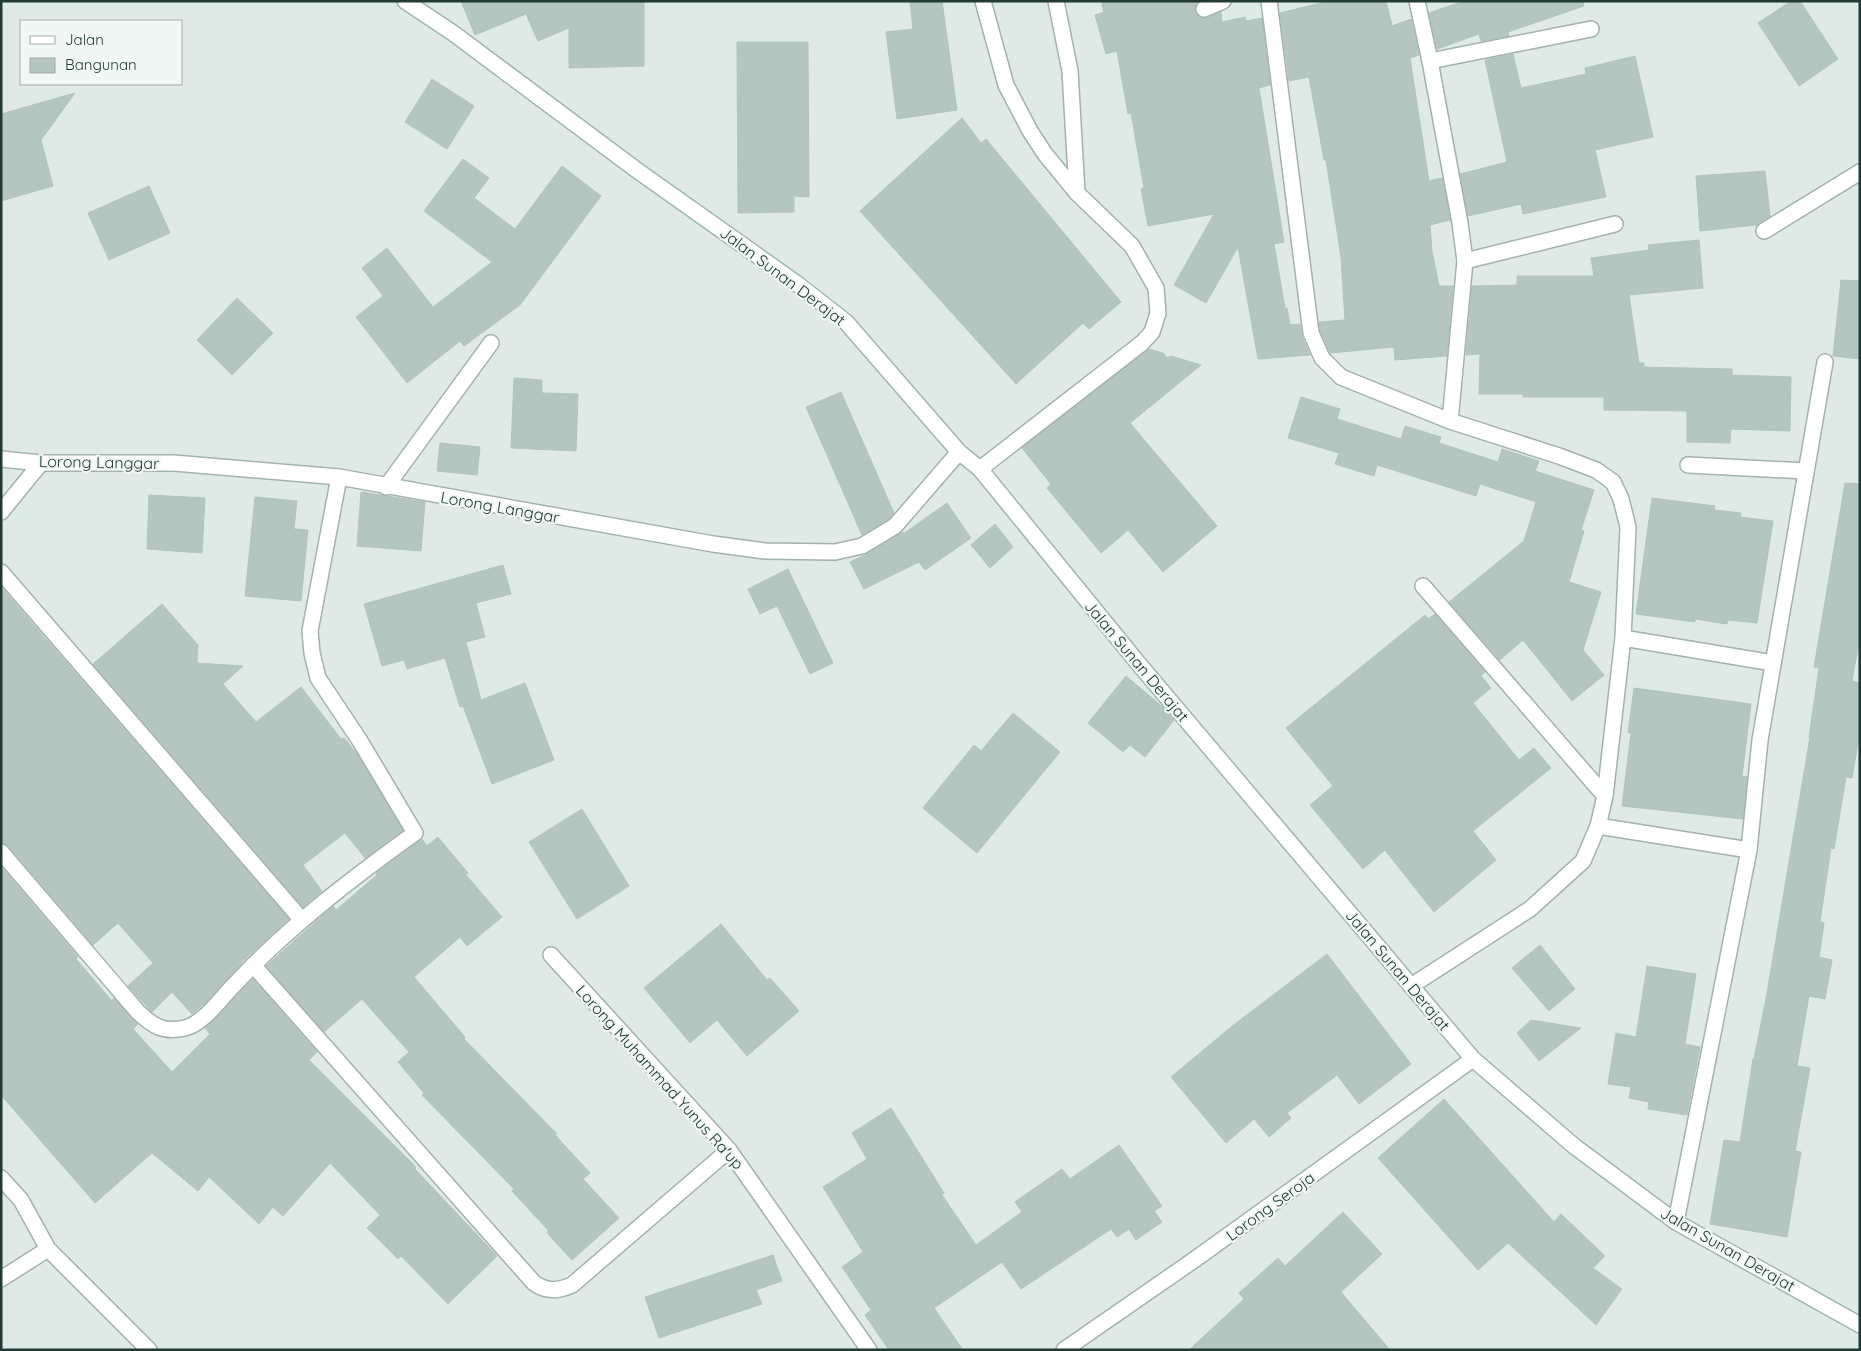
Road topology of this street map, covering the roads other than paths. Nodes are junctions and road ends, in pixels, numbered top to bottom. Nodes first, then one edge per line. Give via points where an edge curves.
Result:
1 (405, 1) edge
2 (983, 1) edge
3 (1056, 1) edge
4 (1223, 1) edge
5 (1269, 1) edge
6 (1416, 1) edge
7 (1204, 9) dead end
8 (1591, 29) dead end
9 (1430, 61) junction
10 (1860, 172) edge
11 (1077, 194) junction
12 (1616, 224) dead end
13 (1764, 231) dead end
14 (1465, 261) junction
15 (491, 343) dead end
16 (1825, 362) dead end
17 (1450, 421) junction
18 (959, 452) junction
19 (1, 459) edge
20 (41, 463) junction
21 (1688, 465) dead end
22 (980, 469) junction
23 (1806, 471) junction
24 (339, 477) junction
25 (386, 487) junction
26 (1, 512) edge
27 (1, 572) edge
28 (1423, 586) dead end
29 (1623, 638) junction
30 (1773, 663) junction
31 (1605, 796) junction
32 (1598, 826) junction
33 (1750, 850) junction
34 (1, 852) edge
35 (302, 920) junction
36 (551, 955) dead end
37 (253, 965) junction
38 (1411, 986) junction
39 (1473, 1058) junction
40 (729, 1150) junction
41 (1, 1178) edge
42 (1676, 1222) junction
43 (48, 1249) junction
44 (1, 1279) edge
45 (1860, 1325) edge
46 (149, 1350) edge
47 (869, 1350) edge
48 (1064, 1350) edge

1 - 18 street, Jalan Sunan Derajat via 846,322
2 - 11 street via 1006,85 1030,131
3 - 11 street via 1070,71
4 - 7 street
5 - 17 street via 1311,333 1322,358 1341,377
6 - 9 street
8 - 9 street
9 - 14 street
10 - 13 street
11 - 22 street via 1132,246 1156,288 1158,313 1152,332
12 - 14 street
14 - 17 street
15 - 25 street
16 - 23 street
17 - 29 street via 1559,456 1596,470 1613,482 1628,528
18 - 22 street, Jalan Sunan Derajat
18 - 25 street, Lorong Langgar via 895,526 862,546 835,552 765,551 713,544
19 - 20 street, Lorong Langgar
20 - 24 street, Lorong Langgar via 174,463
20 - 26 street
21 - 23 street
22 - 38 street, Jalan Sunan Derajat via 1138,663
23 - 30 street
24 - 25 street, Lorong Langgar
24 - 35 street via 310,631 312,653 318,678 415,833
27 - 35 street
28 - 31 street
29 - 30 street
29 - 31 street
30 - 33 street via 1760,740
31 - 32 street
32 - 33 street
32 - 38 street via 1583,861 1530,909
33 - 42 street
34 - 37 street via 152,1025 167,1030 187,1028 204,1017
35 - 37 street
36 - 40 street, Lorong Muhammad Yunus Ra'up
37 - 40 street via 534,1283 543,1289 560,1290 572,1285
38 - 39 street, Jalan Sunan Derajat
39 - 42 street, Jalan Sunan Derajat via 1574,1146
39 - 48 street, Lorong Seroja
40 - 47 street, Lorong Muhammad Yunus Ra'up
41 - 43 street via 20,1200
42 - 45 street, Jalan Sunan Derajat
43 - 44 street
43 - 46 street

